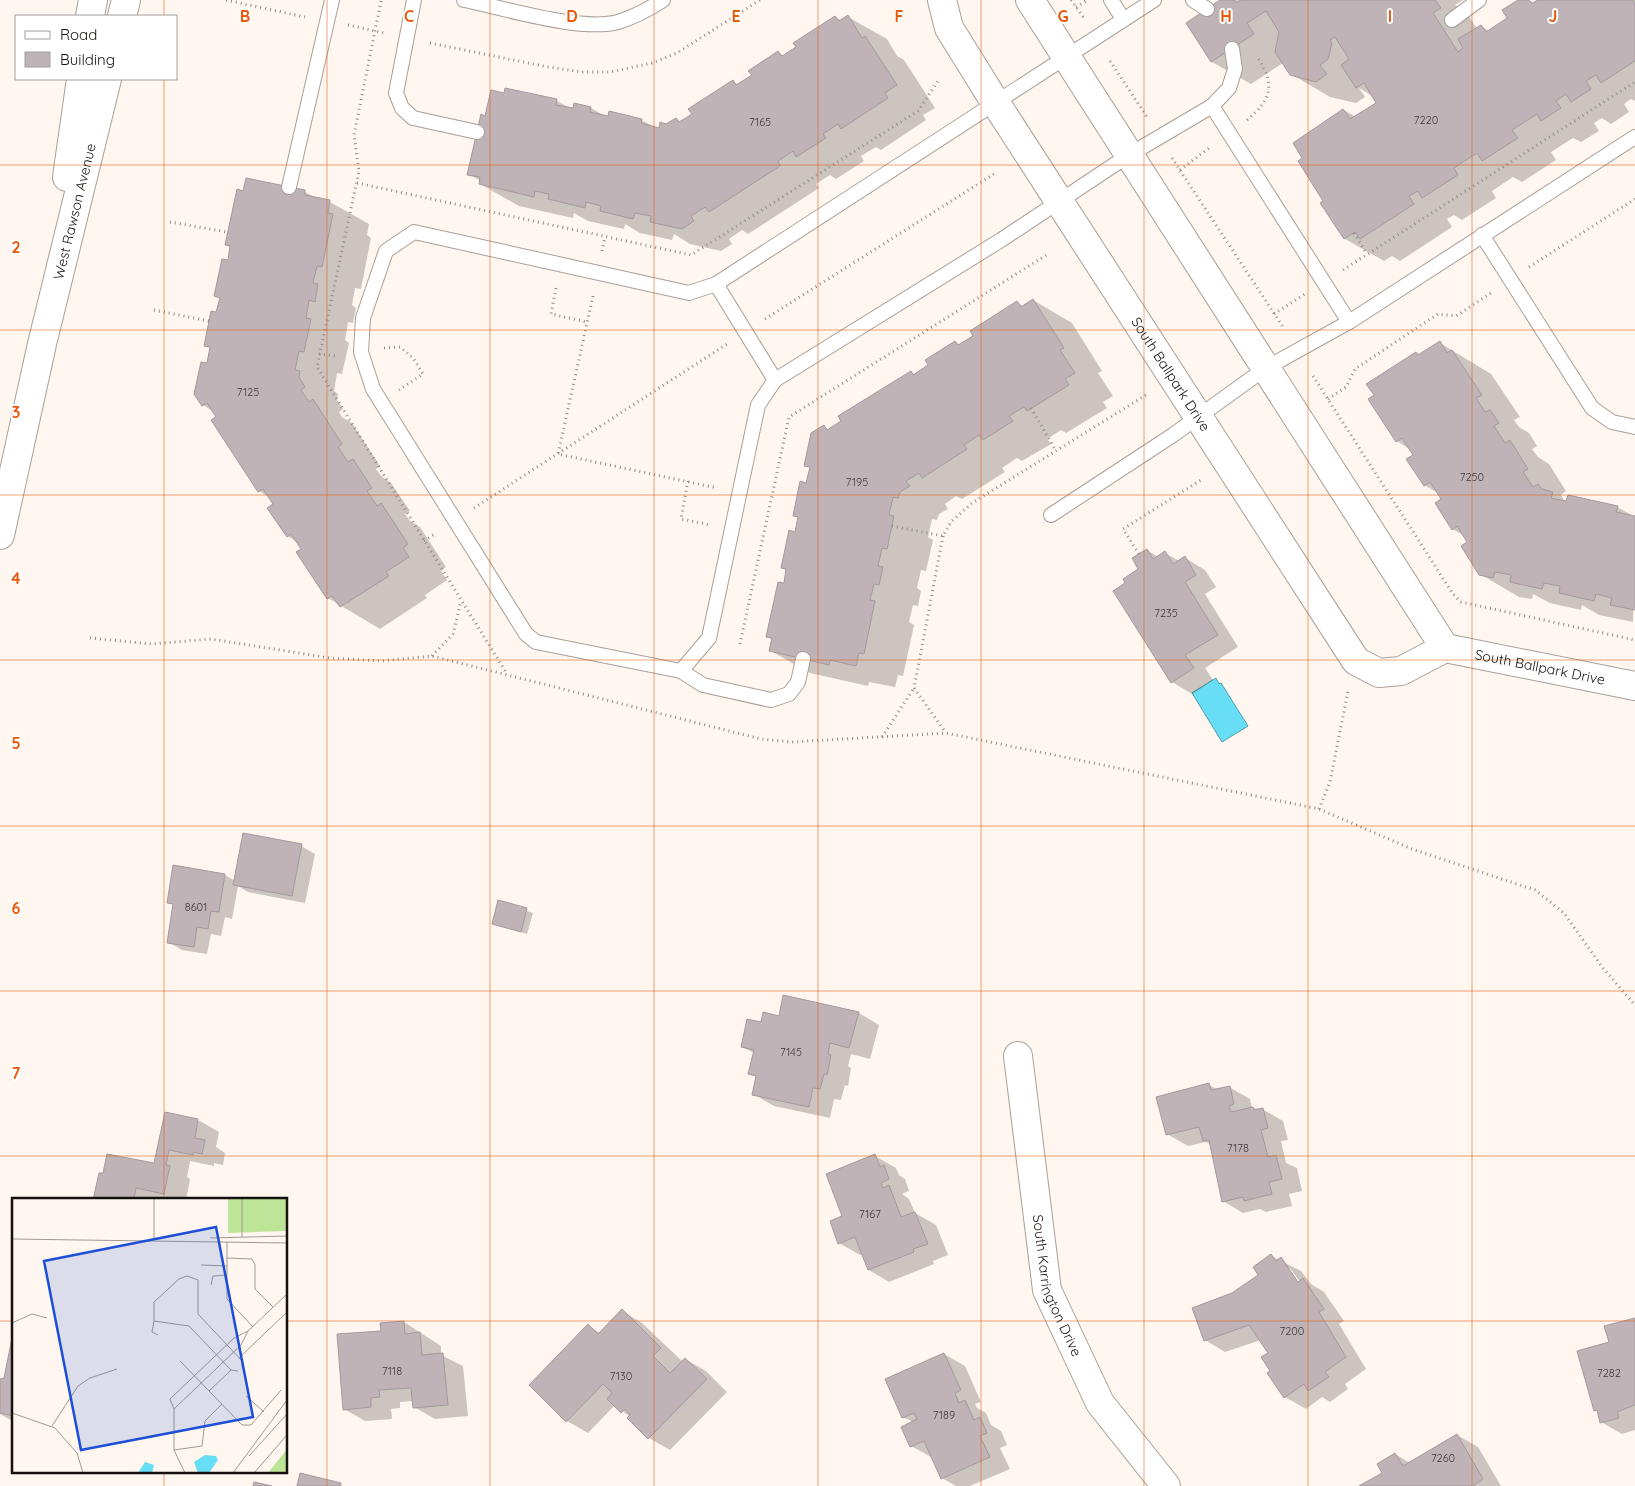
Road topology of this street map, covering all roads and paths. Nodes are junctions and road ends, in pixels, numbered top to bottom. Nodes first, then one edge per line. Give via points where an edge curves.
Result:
1 (93, 0) edge
2 (126, 0) edge
3 (226, 0) edge
4 (332, 0) edge
5 (414, 0) edge
6 (464, 0) edge
7 (663, 0) edge
8 (760, 0) edge
9 (942, 0) edge
10 (1030, 0) edge
11 (1072, 0) edge
12 (1111, 0) edge
13 (1154, 0) edge
14 (1193, 0) edge
15 (1479, 0) edge
16 (1086, 1) dead end
17 (1076, 7) junction
18 (1207, 9) dead end
19 (90, 15) edge
20 (122, 15) edge
21 (313, 18) dead end
22 (1084, 19) dead end
23 (1123, 19) junction
24 (1452, 20) dead end
25 (343, 24) dead end
26 (392, 35) dead end
27 (423, 41) dead end
28 (1232, 49) dead end
29 (1066, 56) junction
30 (1256, 57) dead end
31 (1110, 61) dead end
32 (81, 80) edge
33 (107, 80) edge
34 (938, 81) dead end
35 (1635, 82) edge
36 (996, 102) junction
37 (1212, 106) junction
38 (1148, 118) dead end
39 (1244, 122) dead end
40 (477, 132) dead end
41 (1635, 137) edge
42 (1212, 146) dead end
43 (1129, 155) junction
44 (1172, 158) dead end
45 (1180, 170) junction
46 (996, 172) dead end
47 (356, 183) dead end
48 (289, 187) dead end
49 (1635, 199) edge
50 (1060, 200) junction
51 (170, 222) dead end
52 (227, 232) dead end
53 (1354, 233) dead end
54 (1482, 235) junction
55 (605, 237) junction
56 (1048, 254) dead end
57 (1367, 254) junction
58 (601, 256) dead end
59 (1529, 267) dead end
60 (1340, 271) dead end
61 (716, 284) junction
62 (594, 290) dead end
63 (1307, 293) dead end
64 (1491, 293) dead end
65 (154, 310) dead end
66 (551, 314) dead end
67 (1274, 314) junction
68 (209, 321) dead end
69 (762, 321) dead end
70 (587, 322) junction
71 (1349, 322) junction
72 (1283, 327) dead end
73 (730, 342) dead end
74 (42, 344) junction
75 (383, 348) dead end
76 (319, 354) dead end
77 (336, 356) dead end
78 (1266, 368) junction
79 (423, 374) dead end
80 (1313, 376) dead end
81 (775, 380) junction
82 (1146, 395) dead end
83 (1328, 399) junction
84 (1031, 408) dead end
85 (1198, 418) junction
86 (1635, 426) edge
87 (1056, 451) junction
88 (558, 454) junction
89 (1201, 480) dead end
90 (688, 481) junction
91 (720, 488) dead end
92 (468, 512) dead end
93 (1051, 515) dead end
94 (892, 526) dead end
95 (732, 529) junction
96 (0, 534) edge
97 (435, 534) dead end
98 (943, 536) junction
99 (424, 541) dead end
100 (1139, 554) dead end
101 (447, 577) dead end
102 (461, 601) junction
103 (90, 638) dead end
104 (1635, 640) edge
105 (740, 644) dead end
106 (1446, 648) junction
107 (432, 656) junction
108 (803, 659) dead end
109 (1356, 661) junction
110 (681, 671) junction
111 (507, 674) junction
112 (1635, 686) edge
113 (914, 688) junction
114 (946, 733) junction
115 (882, 737) junction
116 (1319, 809) junction
117 (1635, 1005) edge
118 (1018, 1056) dead end
119 (1166, 1486) edge

1 - 19 street
2 - 20 street
3 - 21 path
4 - 48 lane
5 - 40 lane via 396,93 402,108 413,118
6 - 7 lane via 584,25 617,22
8 - 27 path via 677,53 652,63 610,72 548,67
9 - 36 street, South Ballpark Drive via 949,28
10 - 29 street
11 - 17 path
12 - 23 lane
13 - 23 lane
14 - 18 lane
15 - 24 lane
16 - 17 path
17 - 22 path
23 - 29 lane
25 - 26 path
28 - 37 lane via 1235,69 1229,88
29 - 36 lane
29 - 43 street
30 - 39 path via 1268,73 1267,96 1262,108
31 - 38 path
32 - 74 street, West Rawson Avenue
33 - 74 street, West Rawson Avenue
34 - 55 path via 918,111 691,255
35 - 57 path
36 - 50 street, South Ballpark Drive
36 - 61 lane
37 - 43 lane
37 - 71 lane
41 - 54 lane
42 - 45 path
43 - 50 lane
43 - 78 street
44 - 45 path
45 - 67 path
46 - 69 path
47 - 55 path
49 - 59 path
50 - 81 lane
50 - 85 street, South Ballpark Drive
51 - 52 path
53 - 57 path
54 - 71 lane
54 - 86 lane via 1592,408 1612,422
55 - 58 path
56 - 105 path via 789,417
57 - 60 path
61 - 81 lane
61 - 110 lane via 689,293 414,232 386,251 363,318 361,352 374,389 526,634 536,642
62 - 70 path
63 - 67 path
64 - 83 path via 1456,316 1438,314 1355,368 1346,387
65 - 68 path
66 - 70 path
67 - 72 path
70 - 88 path
71 - 78 lane
73 - 88 path
74 - 96 street, West Rawson Avenue
75 - 79 path via 400,347 413,358
76 - 77 path
78 - 85 lane
78 - 106 street
80 - 83 path
81 - 95 lane via 758,405
82 - 87 path
83 - 104 path via 1461,602
84 - 87 path
85 - 93 lane
85 - 109 street, South Ballpark Drive
87 - 98 path via 972,503 951,522
88 - 90 path
88 - 92 path
89 - 100 path via 1123,529
90 - 91 path
90 - 95 path via 681,519
94 - 98 path
95 - 110 lane via 709,638
97 - 99 path
98 - 113 path
101 - 102 path
102 - 107 path via 452,634
102 - 111 path
103 - 107 path via 152,644 211,639 330,658 381,661
106 - 109 street, South Ballpark Drive via 1401,671 1379,673
106 - 112 street, South Ballpark Drive
107 - 111 path
108 - 110 lane via 798,682 788,694 771,700 703,685
109 - 116 path via 1330,782
111 - 115 path via 761,739 792,742
113 - 114 path
113 - 115 path
114 - 115 path
114 - 116 path
116 - 117 path via 1412,848 1535,890 1564,913 1602,967
118 - 119 street, South Karrington Drive via 1047,1290 1100,1403

